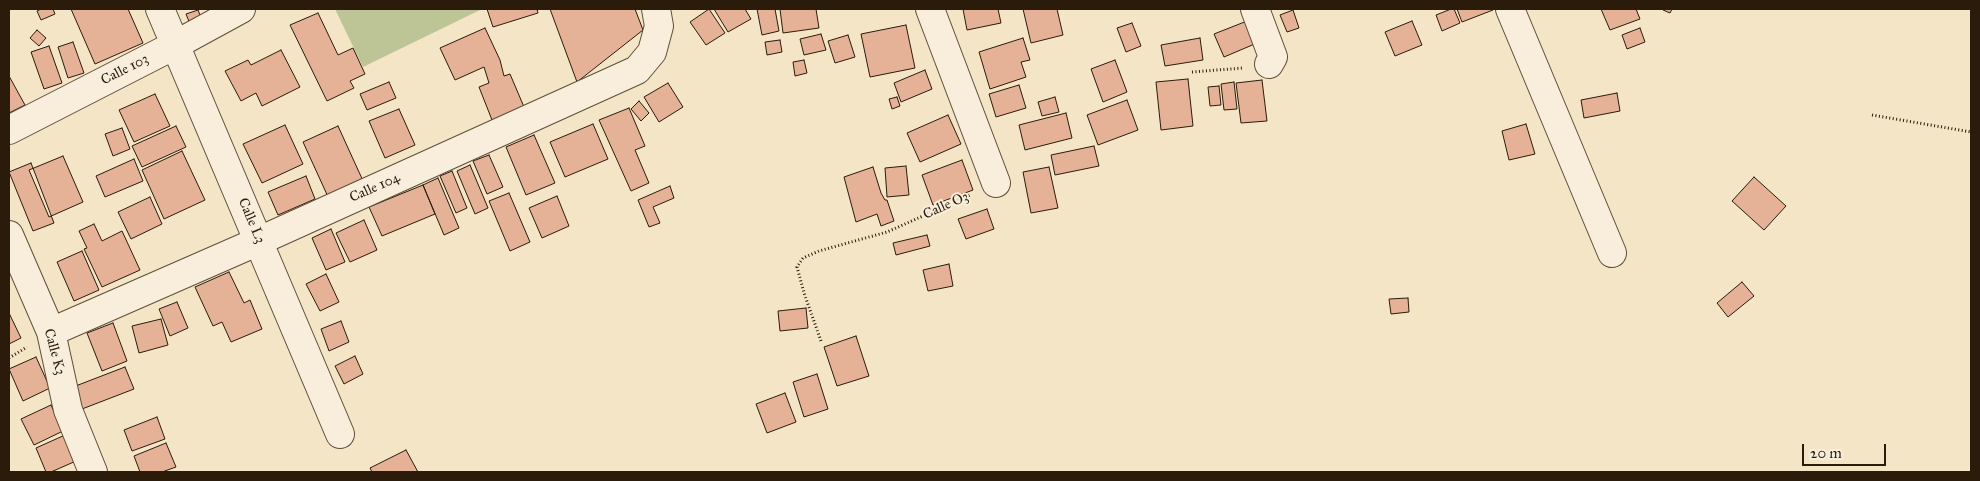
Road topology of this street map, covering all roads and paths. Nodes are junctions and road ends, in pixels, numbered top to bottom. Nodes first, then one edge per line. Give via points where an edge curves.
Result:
1 (160, 9) edge
2 (241, 9) edge
3 (656, 9) edge
4 (930, 9) edge
5 (1255, 9) edge
6 (1510, 9) edge
7 (174, 45) junction
8 (1269, 64) joint
9 (1192, 72) dead end
10 (1872, 115) dead end
11 (9, 130) edge
12 (1971, 132) edge
13 (996, 183) joint
14 (9, 235) edge
15 (259, 241) junction
16 (1612, 253) dead end
17 (51, 332) junction
18 (822, 341) dead end
19 (340, 434) dead end
20 (93, 472) edge

1 - 7 street, Calle L3
2 - 7 street, Calle 103
3 - 15 street, Calle 104 via 659,26 652,52 636,70
4 - 13 street
5 - 8 street via 1274,57
6 - 16 street
7 - 11 street, Calle 103
7 - 15 street, Calle L3
8 - 9 path
10 - 12 path
13 - 18 path, Calle O3 via 887,232 803,258 797,267
14 - 17 street, Calle K3
15 - 17 street, Calle 104
15 - 19 street, Calle L3
17 - 20 street, Calle K3 via 68,410

